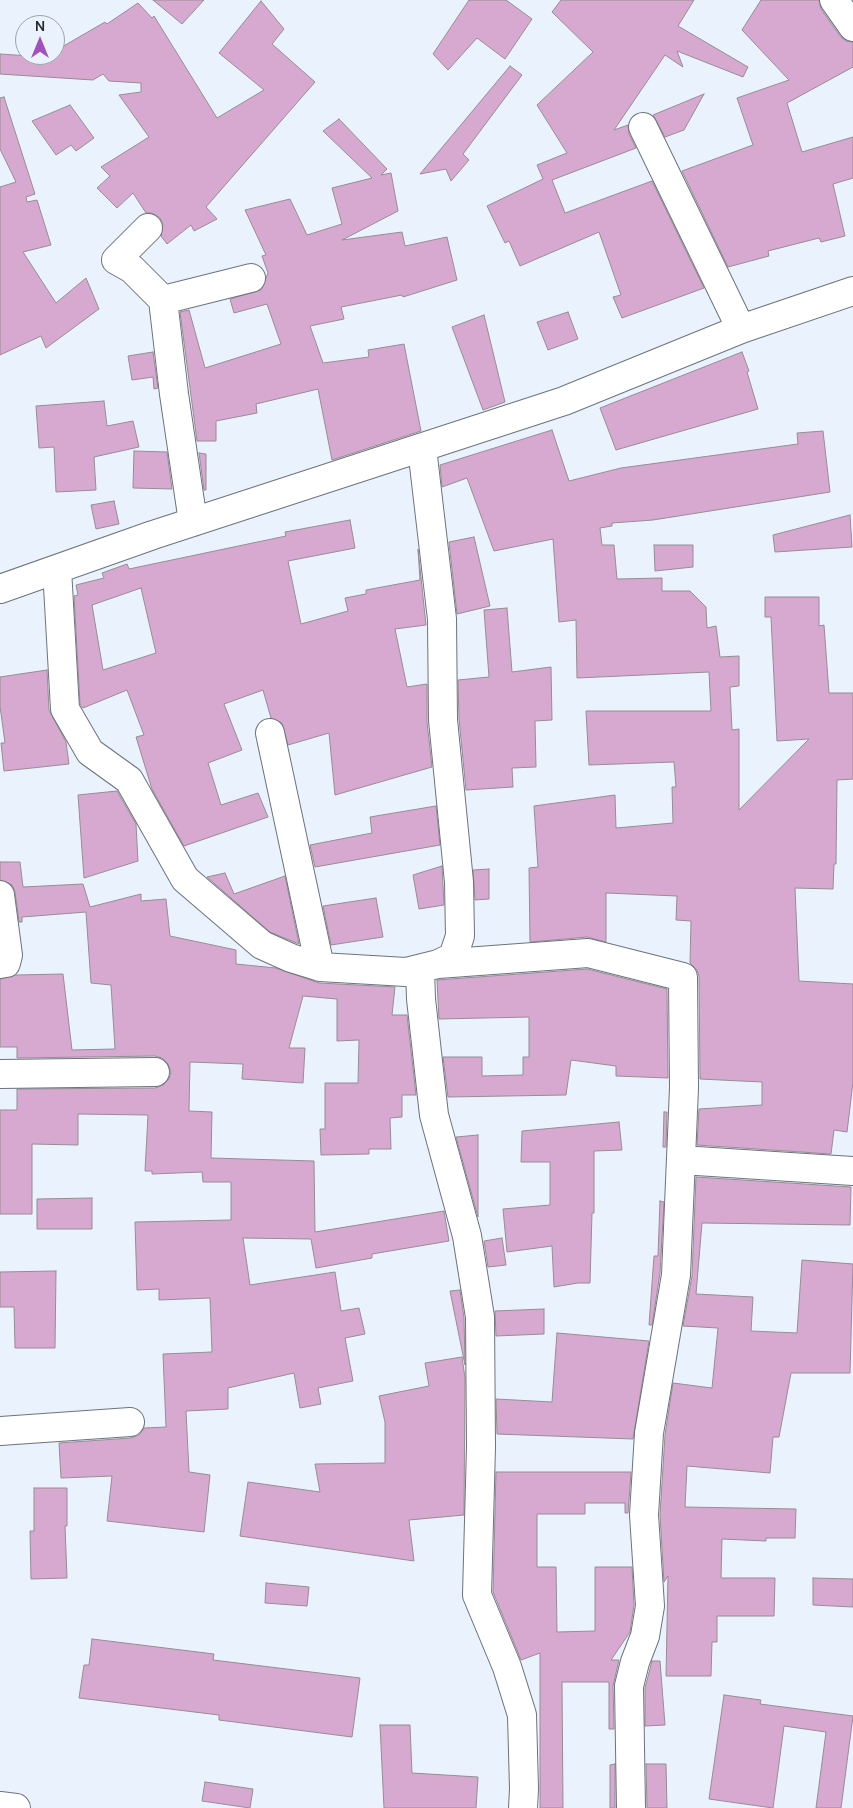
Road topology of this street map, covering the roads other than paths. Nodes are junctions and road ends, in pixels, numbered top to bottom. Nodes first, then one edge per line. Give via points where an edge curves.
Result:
1 (834, 0) edge
2 (853, 27) edge
3 (643, 127) dead end
4 (148, 228) dead end
5 (251, 278) dead end
6 (853, 291) edge
7 (163, 300) junction
8 (742, 329) junction
9 (422, 448) junction
10 (193, 522) junction
11 (57, 569) junction
12 (0, 589) edge
13 (270, 733) dead end
14 (0, 895) edge
15 (0, 964) edge
16 (320, 967) junction
17 (429, 967) junction
18 (155, 1072) dead end
19 (0, 1074) edge
20 (681, 1160) junction
21 (853, 1171) edge
22 (130, 1422) dead end
23 (0, 1431) edge
24 (0, 1806) edge
25 (16, 1808) edge
26 (523, 1808) edge
27 (631, 1808) edge

1 - 2 street
3 - 8 street
4 - 7 street via 116,260 132,269
5 - 7 street
6 - 8 street
7 - 10 street
8 - 9 street via 564,402
9 - 10 street
9 - 17 street via 442,619 443,720 460,882 460,936 453,957
10 - 11 street
11 - 12 street
11 - 16 street via 65,709 90,752 129,780 185,878 262,945
13 - 16 street
14 - 15 street via 8,955 6,963
16 - 17 street via 406,972
17 - 20 street via 588,953 683,977
17 - 26 street via 421,999 434,1115 467,1236 480,1316 477,1595 507,1667 522,1715
18 - 19 street
20 - 21 street
20 - 27 street via 676,1275 649,1433 644,1515 650,1606 645,1636 634,1662 629,1686
22 - 23 street
24 - 25 street

